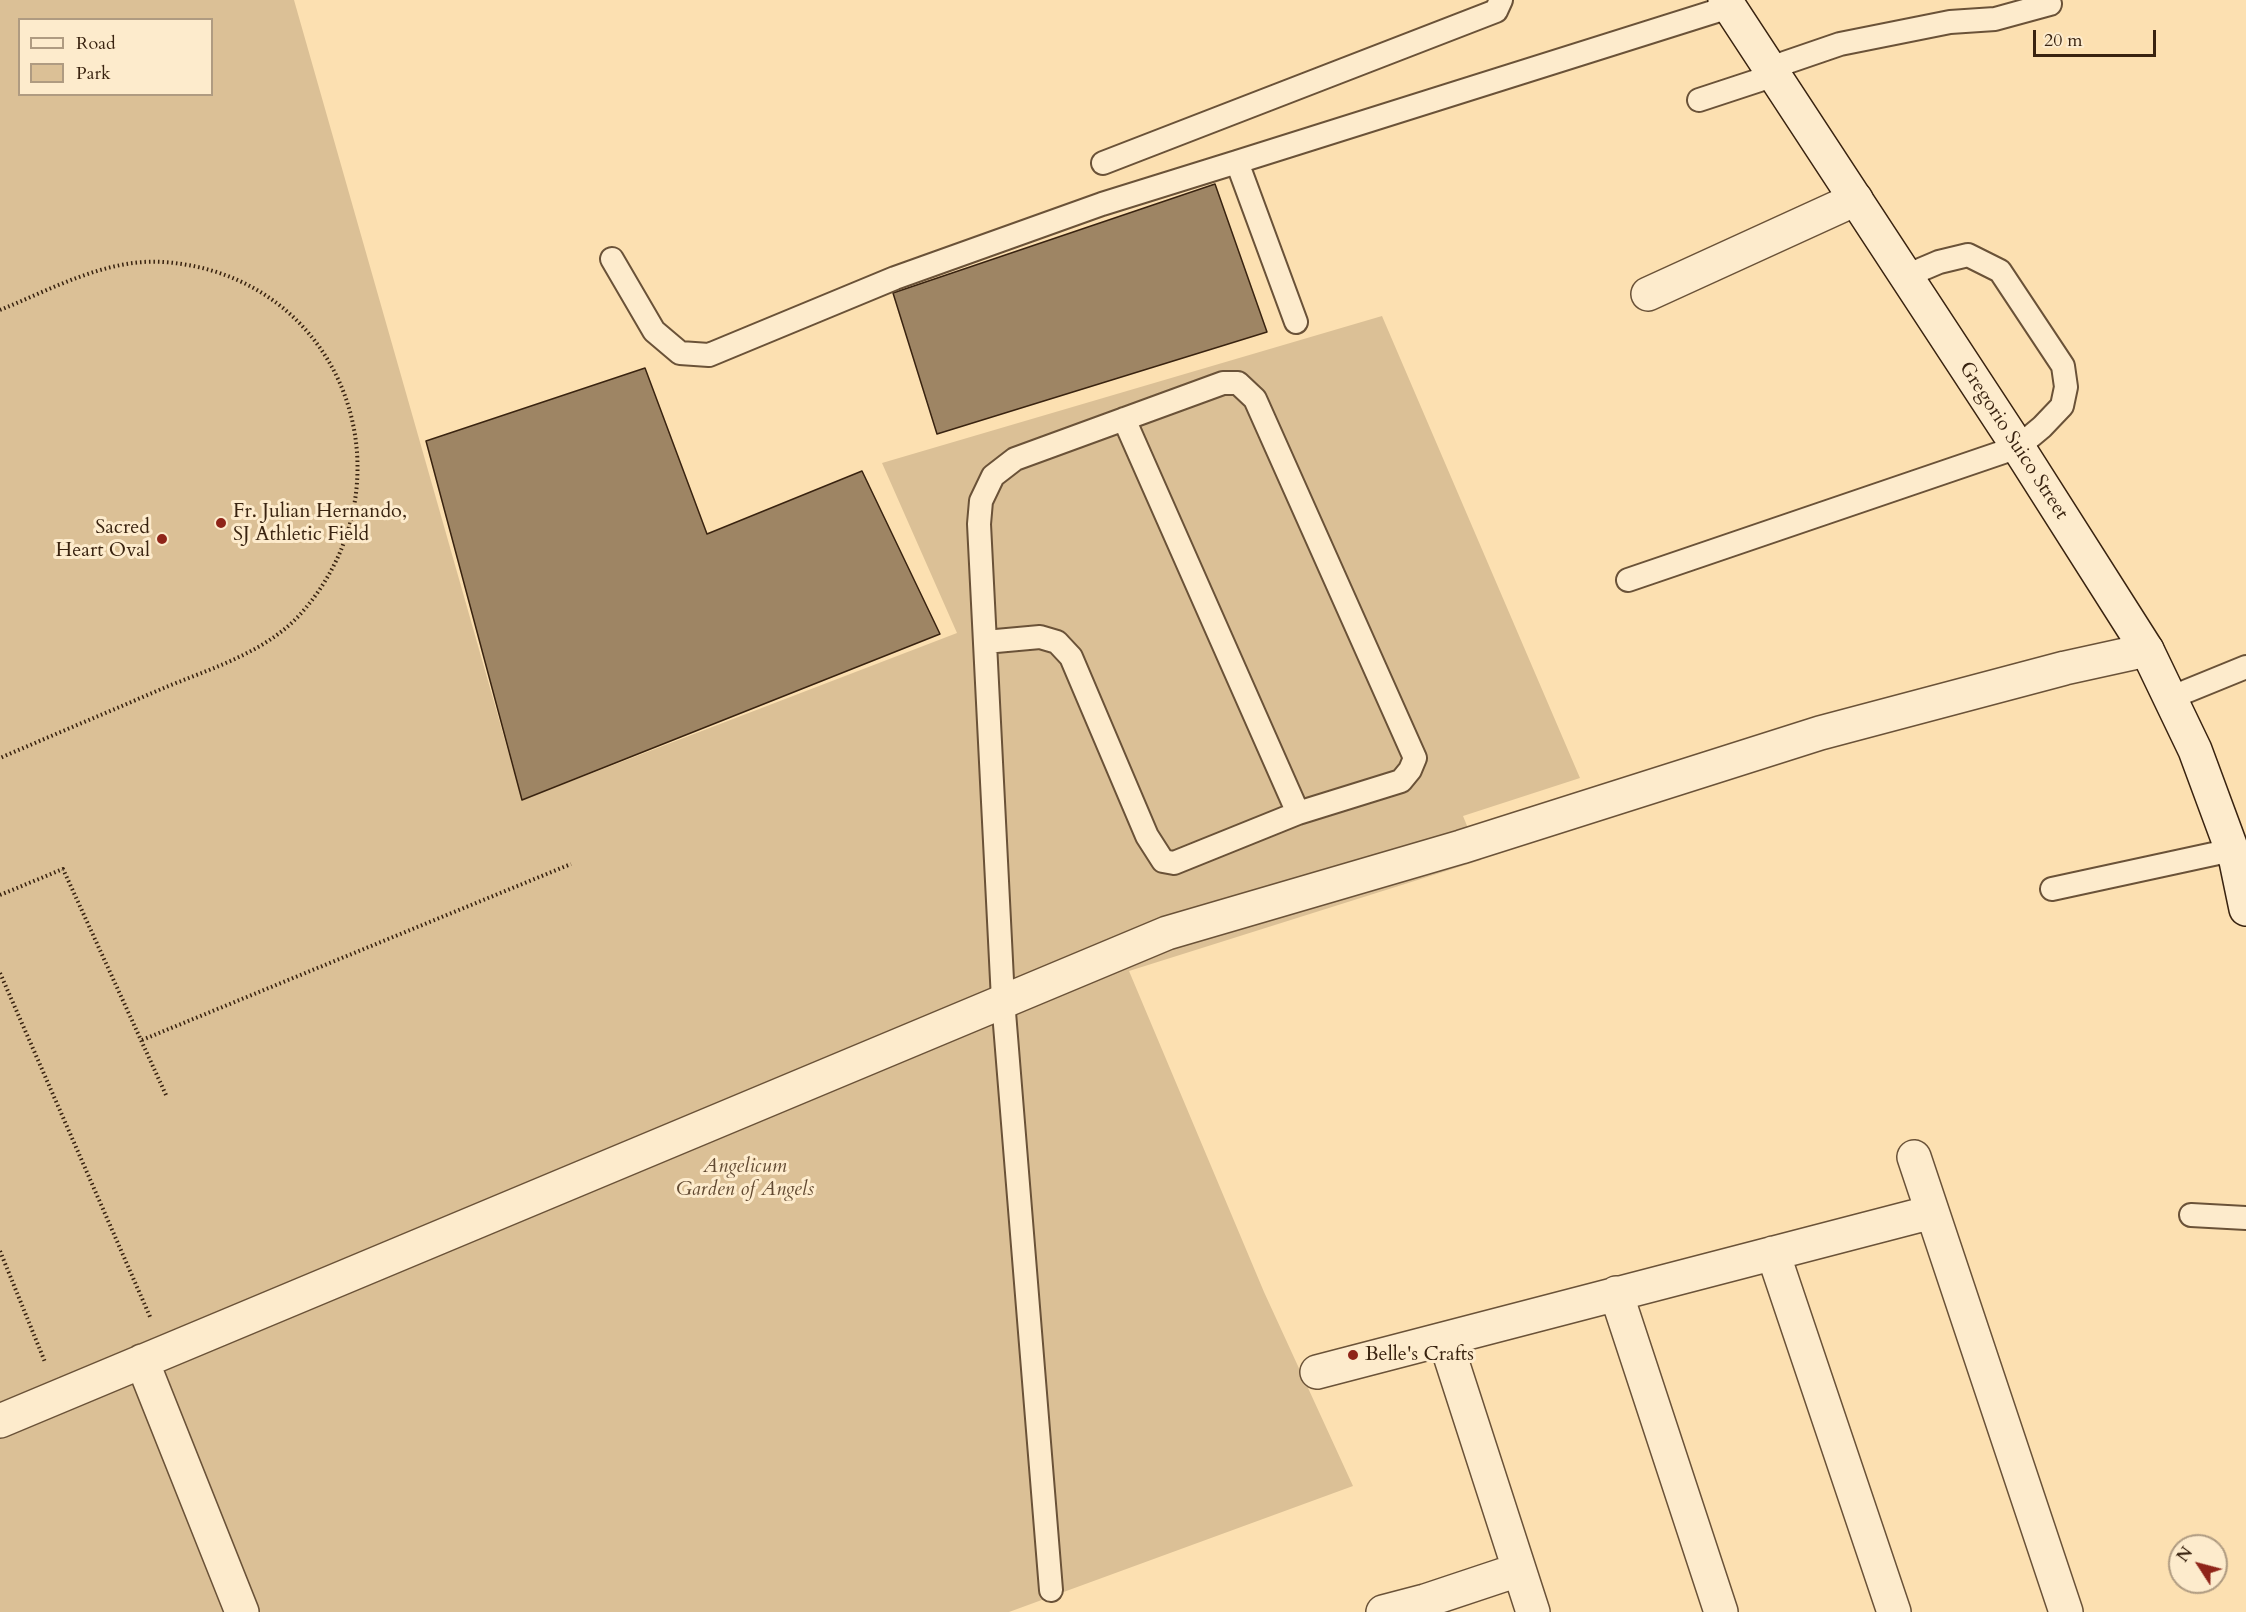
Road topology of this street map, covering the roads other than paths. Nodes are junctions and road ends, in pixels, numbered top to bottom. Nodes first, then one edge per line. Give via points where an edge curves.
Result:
1 (1501, 0) edge
2 (1727, 3) edge
3 (2050, 4) dead end
4 (1773, 72) junction
5 (1699, 100) dead end
6 (1237, 162) junction
7 (1102, 163) dead end
8 (1856, 199) junction
9 (612, 259) dead end
10 (1906, 276) junction
11 (1648, 294) dead end
12 (1296, 322) dead end
13 (1124, 419) junction
14 (2018, 447) junction
15 (1628, 580) dead end
16 (985, 642) junction
17 (2147, 650) junction
18 (2246, 667) edge
19 (2170, 698) junction
20 (1298, 813) junction
21 (2232, 850) junction
22 (2052, 889) dead end
23 (2246, 909) edge
24 (1003, 1000) junction
25 (1914, 1157) dead end
26 (1932, 1212) junction
27 (2190, 1215) dead end
28 (2246, 1218) edge
29 (1773, 1253) junction
30 (1616, 1293) junction
31 (1445, 1340) junction
32 (154, 1356) junction
33 (1317, 1372) dead end
34 (0, 1421) edge
35 (1518, 1570) junction
36 (1051, 1590) dead end
37 (242, 1612) edge
38 (1383, 1612) edge
39 (1533, 1612) edge
40 (1721, 1612) edge
41 (1894, 1612) edge
42 (2066, 1612) edge

1 - 7 lane via 1496,11
2 - 4 street, Gregorio Suico Street
2 - 6 lane
3 - 4 lane via 1995,20 1950,22 1840,44
4 - 5 lane
4 - 8 street, Gregorio Suico Street
6 - 9 lane via 1102,204 895,278 709,355 680,353 654,331
6 - 12 lane
8 - 10 street, Gregorio Suico Street
8 - 11 street
10 - 14 street, Gregorio Suico Street
10 - 14 lane via 1968,255 2000,271 2063,366 2066,387 2062,406
13 - 16 lane via 1015,459 993,476 981,501
13 - 20 lane
13 - 20 lane via 1223,383 1238,383 1248,390 1412,747 1415,758 1401,781
14 - 15 lane
14 - 17 street, Gregorio Suico Street
16 - 20 lane via 1040,637 1057,642 1071,657 1146,837 1162,861 1174,863
16 - 24 lane
17 - 19 street, Gregorio Suico Street
17 - 24 street via 1820,733 1461,847 1167,933
18 - 19 lane
19 - 21 street, Gregorio Suico Street via 2195,750
21 - 22 lane
21 - 23 street, Gregorio Suico Street
24 - 32 street
24 - 36 lane
25 - 26 street
26 - 29 street
26 - 42 street
27 - 28 lane
29 - 30 street
29 - 41 street
30 - 31 street
30 - 40 street
31 - 33 street
31 - 35 street
32 - 34 street
32 - 37 street
35 - 38 street
35 - 39 street

